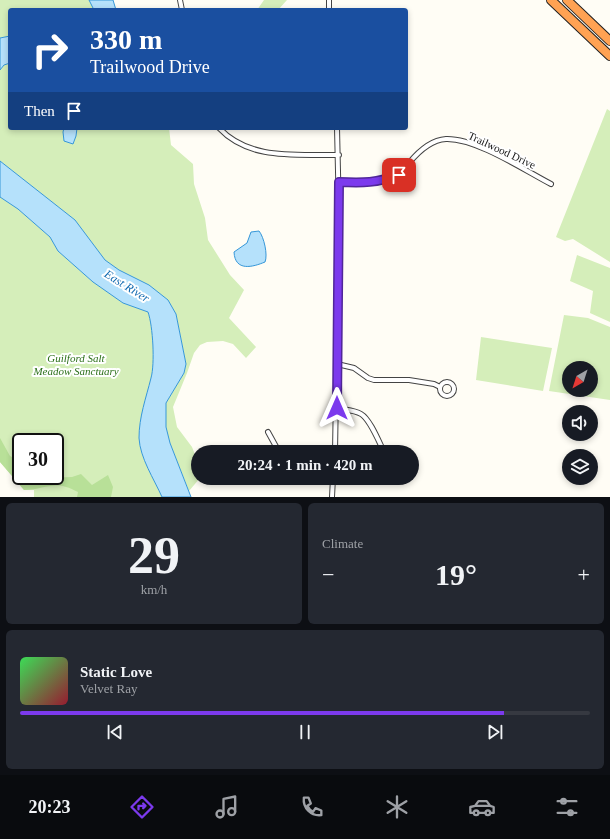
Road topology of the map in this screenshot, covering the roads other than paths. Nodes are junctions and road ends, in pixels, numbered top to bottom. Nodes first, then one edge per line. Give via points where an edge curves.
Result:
1 (551, 0) edge
2 (567, 0) edge
3 (610, 40) edge
4 (610, 56) edge
5 (221, 130) edge
6 (338, 130) edge
7 (339, 155) junction
8 (339, 182) junction
9 (551, 184) dead end
10 (337, 364) junction
11 (440, 387) dead end
12 (337, 408) junction
13 (268, 432) dead end
14 (275, 445) edge
15 (335, 445) edge
16 (380, 445) edge
17 (333, 485) edge
18 (332, 497) edge

1 - 4 highway
2 - 3 highway
5 - 7 street via 236,143 270,154
6 - 7 street
7 - 8 street
8 - 9 street, Trailwood Drive via 369,183 399,175 415,155 430,144 445,139 463,141 491,152
8 - 10 street
10 - 11 street via 354,368 374,380 409,380
10 - 12 street
12 - 15 street
12 - 16 street via 363,415
13 - 14 street
17 - 18 street

